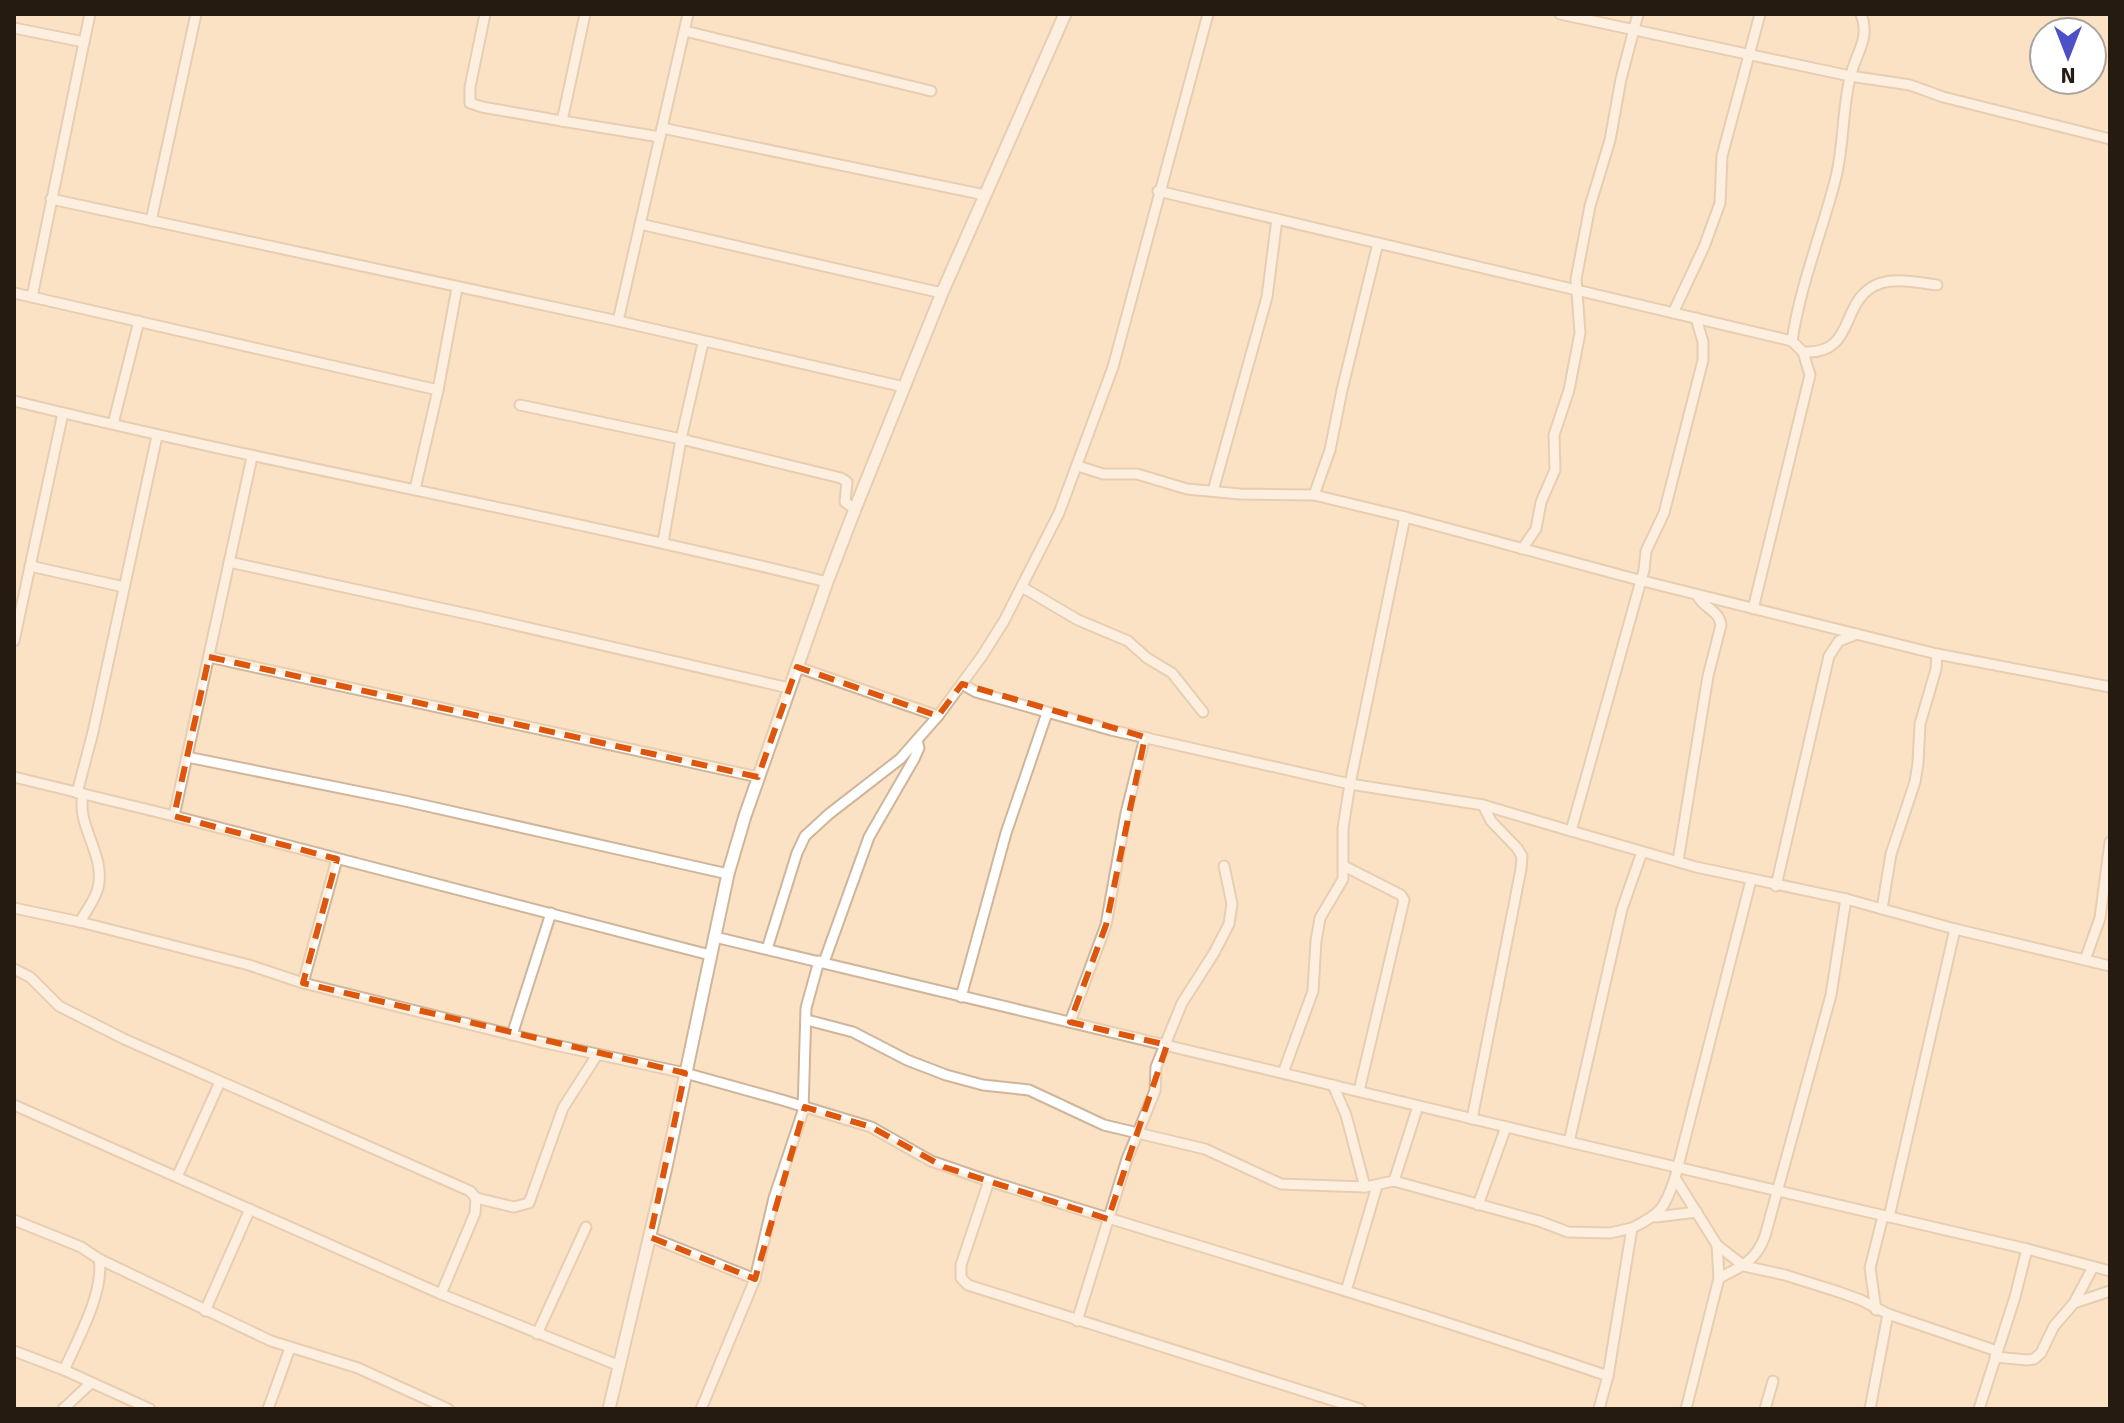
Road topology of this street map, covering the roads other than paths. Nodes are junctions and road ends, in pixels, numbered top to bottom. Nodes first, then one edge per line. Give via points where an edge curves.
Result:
1 (90, 14) edge
2 (196, 14) edge
3 (485, 14) edge
4 (585, 14) edge
5 (688, 14) edge
6 (1065, 14) edge
7 (1208, 14) edge
8 (1560, 14) edge
9 (1638, 14) edge
10 (1760, 14) edge
11 (1861, 14) edge
12 (14, 28) edge
13 (685, 31) junction
14 (1634, 31) junction
15 (84, 42) junction
16 (1748, 54) junction
17 (1850, 76) junction
18 (931, 91) dead end
19 (562, 121) junction
20 (661, 133) junction
21 (2110, 139) edge
22 (1158, 191) junction
23 (985, 195) junction
24 (51, 199) junction
25 (1277, 219) junction
26 (151, 221) junction
27 (640, 224) junction
28 (1378, 243) junction
29 (1937, 285) dead end
30 (457, 288) junction
31 (1575, 290) junction
32 (14, 293) edge
33 (942, 293) junction
34 (32, 297) junction
35 (1673, 313) junction
36 (1696, 318) junction
37 (139, 321) junction
38 (618, 321) junction
39 (1792, 341) junction
40 (703, 343) junction
41 (1803, 352) junction
42 (904, 387) junction
43 (438, 390) junction
44 (14, 401) edge
45 (520, 405) dead end
46 (63, 413) junction
47 (113, 424) junction
48 (157, 436) junction
49 (681, 439) junction
50 (252, 457) junction
51 (1078, 466) junction
52 (415, 489) junction
53 (1213, 491) junction
54 (1314, 495) junction
55 (855, 509) junction
56 (1405, 517) junction
57 (663, 542) junction
58 (1522, 549) junction
59 (229, 562) junction
60 (30, 566) junction
61 (14, 580) edge
62 (1639, 580) junction
63 (827, 582) junction
64 (27, 583) junction
65 (124, 587) junction
66 (1022, 587) junction
67 (1697, 595) junction
68 (1753, 609) junction
69 (1857, 634) junction
70 (14, 641) edge
71 (1937, 654) junction
72 (209, 657) junction
73 (797, 667) junction
74 (962, 684) junction
75 (2110, 687) edge
76 (789, 688) junction
77 (1203, 712) dead end
78 (1047, 713) junction
79 (938, 716) junction
80 (1145, 737) junction
81 (917, 740) junction
82 (187, 757) junction
83 (14, 777) edge
84 (758, 777) junction
85 (1350, 784) junction
86 (80, 794) junction
87 (1483, 805) junction
88 (174, 816) junction
89 (1571, 831) junction
90 (2110, 842) edge
91 (1642, 852) junction
92 (337, 859) junction
93 (1678, 861) junction
94 (1224, 866) dead end
95 (1344, 866) junction
96 (728, 874) junction
97 (1751, 880) junction
98 (1776, 886) junction
99 (1846, 899) junction
100 (14, 908) edge
101 (1882, 909) junction
102 (551, 913) junction
103 (80, 922) junction
104 (1955, 929) junction
105 (715, 937) junction
106 (767, 949) junction
107 (710, 955) junction
108 (2085, 960) junction
109 (822, 961) junction
110 (2110, 966) edge
111 (14, 969) edge
112 (303, 983) junction
113 (961, 997) junction
114 (807, 1020) junction
115 (1070, 1022) junction
116 (512, 1035) junction
117 (1167, 1045) junction
118 (597, 1055) junction
119 (685, 1073) junction
120 (1283, 1073) junction
121 (220, 1082) junction
122 (1333, 1085) junction
123 (1359, 1091) junction
124 (14, 1105) edge
125 (804, 1106) junction
126 (1418, 1106) junction
127 (1472, 1119) junction
128 (1506, 1127) junction
129 (1137, 1133) junction
130 (1569, 1142) junction
131 (1677, 1167) junction
132 (177, 1177) junction
133 (1675, 1178) junction
134 (989, 1181) junction
135 (1394, 1181) junction
136 (1377, 1186) junction
137 (1365, 1187) junction
138 (1776, 1191) junction
139 (476, 1198) junction
140 (1478, 1205) junction
141 (250, 1209) junction
142 (1697, 1212) junction
143 (1656, 1217) junction
144 (1886, 1217) junction
145 (1108, 1219) junction
146 (14, 1220) edge
147 (586, 1227) dead end
148 (1632, 1228) junction
149 (650, 1237) junction
150 (1717, 1245) junction
151 (2027, 1249) junction
152 (99, 1259) junction
153 (1744, 1266) junction
154 (2093, 1267) junction
155 (2110, 1271) edge
156 (1719, 1278) junction
157 (755, 1279) junction
158 (1346, 1291) junction
159 (2110, 1291) edge
160 (441, 1294) junction
161 (2074, 1303) junction
162 (1876, 1310) junction
163 (205, 1311) junction
164 (1888, 1314) junction
165 (1077, 1321) junction
166 (537, 1334) junction
167 (290, 1348) junction
168 (14, 1351) edge
169 (1996, 1354) junction
170 (620, 1366) junction
171 (64, 1370) junction
172 (1608, 1376) junction
173 (1773, 1381) dead end
174 (91, 1383) junction
175 (63, 1409) edge
176 (150, 1409) edge
177 (268, 1409) edge
178 (448, 1409) edge
179 (609, 1409) edge
180 (701, 1409) edge
181 (1360, 1409) edge
182 (1599, 1409) edge
183 (1686, 1409) edge
184 (1765, 1409) edge
185 (1870, 1409) edge
186 (1979, 1409) edge

1 - 15 street
2 - 26 street
3 - 19 street via 470,103
4 - 19 street
5 - 13 street
6 - 23 street
7 - 22 street
8 - 14 street
9 - 14 street
10 - 16 street
11 - 17 street via 1865,40
12 - 15 street
13 - 18 street
13 - 20 street
14 - 16 street
14 - 31 street via 1590,206
15 - 24 street
16 - 17 street
16 - 35 street via 1722,156 1720,203
17 - 21 street via 1910,85
17 - 39 street via 1835,182
19 - 20 street
20 - 23 street
20 - 27 street
22 - 25 street
22 - 51 street via 1113,367
23 - 33 street
24 - 26 street
24 - 34 street
25 - 28 street
25 - 53 street via 1267,297
26 - 30 street
27 - 33 street
27 - 38 street
28 - 31 street
28 - 54 street via 1330,450
29 - 41 street via 1895,281 1875,286 1859,300 1834,345 1822,352
30 - 38 street
30 - 43 street
31 - 35 street
31 - 58 street via 1580,333 1554,435 1555,470 1536,529
32 - 34 street
33 - 42 street
34 - 37 street
35 - 36 street
36 - 39 street
36 - 62 street via 1703,360 1664,513
37 - 43 street
37 - 47 street
38 - 40 street
39 - 41 street
40 - 42 street
40 - 49 street
41 - 68 street via 1810,375
42 - 55 street
43 - 52 street
44 - 46 street
45 - 49 street
46 - 47 street
46 - 60 street
47 - 48 street
48 - 50 street
48 - 65 street
49 - 55 street via 844,480 849,486 845,502
49 - 57 street
50 - 52 street
50 - 59 street
51 - 53 street
51 - 66 street
52 - 57 street
53 - 54 street
54 - 56 street
55 - 63 street
56 - 58 street
56 - 85 street
57 - 63 street
58 - 62 street
59 - 72 street
59 - 76 street
60 - 64 street
60 - 65 street
61 - 64 street
62 - 67 street
62 - 89 street
63 - 73 street
64 - 70 street
65 - 86 street
66 - 74 street
66 - 77 street via 1128,641 1172,673
67 - 68 street
67 - 93 street via 1721,625
68 - 69 street
69 - 71 street
69 - 98 street via 1839,641 1829,656
71 - 75 street
71 - 101 street via 1920,724 1915,782 1891,854
72 - 82 street
72 - 84 street
73 - 76 street
73 - 79 street
74 - 78 street
74 - 79 street
76 - 84 street
78 - 80 street
78 - 113 street via 1006,833
79 - 81 street
80 - 85 street
80 - 115 street via 1106,925
81 - 106 street via 805,836
81 - 109 street via 914,759 869,837
82 - 88 street
82 - 96 street
83 - 86 street
84 - 96 street
85 - 87 street
85 - 95 street
86 - 88 street
86 - 103 street via 100,872 96,893
87 - 89 street
87 - 127 street via 1522,856
88 - 92 street
89 - 91 street
90 - 108 street via 2100,918
91 - 93 street
91 - 130 street via 1622,909
92 - 102 street
92 - 112 street
93 - 97 street
94 - 117 street via 1232,904 1229,924 1182,1003
95 - 120 street via 1341,886 1317,928 1313,991
95 - 123 street via 1404,900
96 - 105 street
97 - 98 street
97 - 131 street
98 - 99 street
99 - 101 street
99 - 138 street via 1831,995
100 - 103 street
101 - 104 street
102 - 107 street
102 - 116 street
103 - 112 street
104 - 108 street
104 - 144 street
105 - 106 street
105 - 107 street
106 - 109 street
107 - 119 street
108 - 110 street
109 - 113 street
109 - 114 street via 808,998
111 - 121 street via 66,1010
112 - 116 street
113 - 115 street
114 - 125 street
114 - 129 street via 853,1032 946,1075 1029,1090 1104,1125
115 - 117 street
116 - 118 street
117 - 120 street
117 - 129 street
118 - 119 street
118 - 139 street via 563,1108 529,1203 514,1207
119 - 125 street
119 - 149 street
120 - 122 street
121 - 132 street
121 - 139 street via 461,1185
122 - 123 street
122 - 137 street
123 - 126 street
124 - 132 street
125 - 134 street via 871,1127 931,1161
125 - 157 street
126 - 127 street
126 - 135 street
127 - 128 street
128 - 130 street
128 - 140 street
129 - 137 street via 1205,1149 1281,1184
129 - 145 street
130 - 131 street
131 - 133 street
131 - 138 street
132 - 141 street
133 - 142 street
133 - 143 street
134 - 145 street
134 - 165 street via 961,1265 964,1283
135 - 136 street
135 - 140 street
136 - 137 street
136 - 158 street
138 - 144 street
138 - 153 street via 1761,1247
139 - 160 street via 475,1213
140 - 148 street via 1568,1232
141 - 160 street
141 - 163 street
142 - 143 street
142 - 150 street
143 - 148 street
144 - 151 street
144 - 162 street via 1870,1268
145 - 158 street
145 - 165 street
146 - 152 street
147 - 166 street
148 - 172 street
149 - 157 street
149 - 170 street
150 - 153 street
150 - 156 street
151 - 154 street
151 - 169 street
152 - 163 street
152 - 171 street via 94,1297
153 - 156 street
153 - 162 street via 1839,1292
154 - 155 street
154 - 161 street
156 - 183 street
157 - 180 street
158 - 172 street
159 - 161 street
160 - 166 street
161 - 169 street via 2034,1359
162 - 164 street
163 - 167 street
164 - 169 street
164 - 185 street
165 - 181 street
166 - 170 street
167 - 177 street
167 - 178 street via 358,1368
168 - 171 street
169 - 186 street
170 - 179 street
171 - 174 street
172 - 182 street
173 - 184 street
174 - 175 street
174 - 176 street

